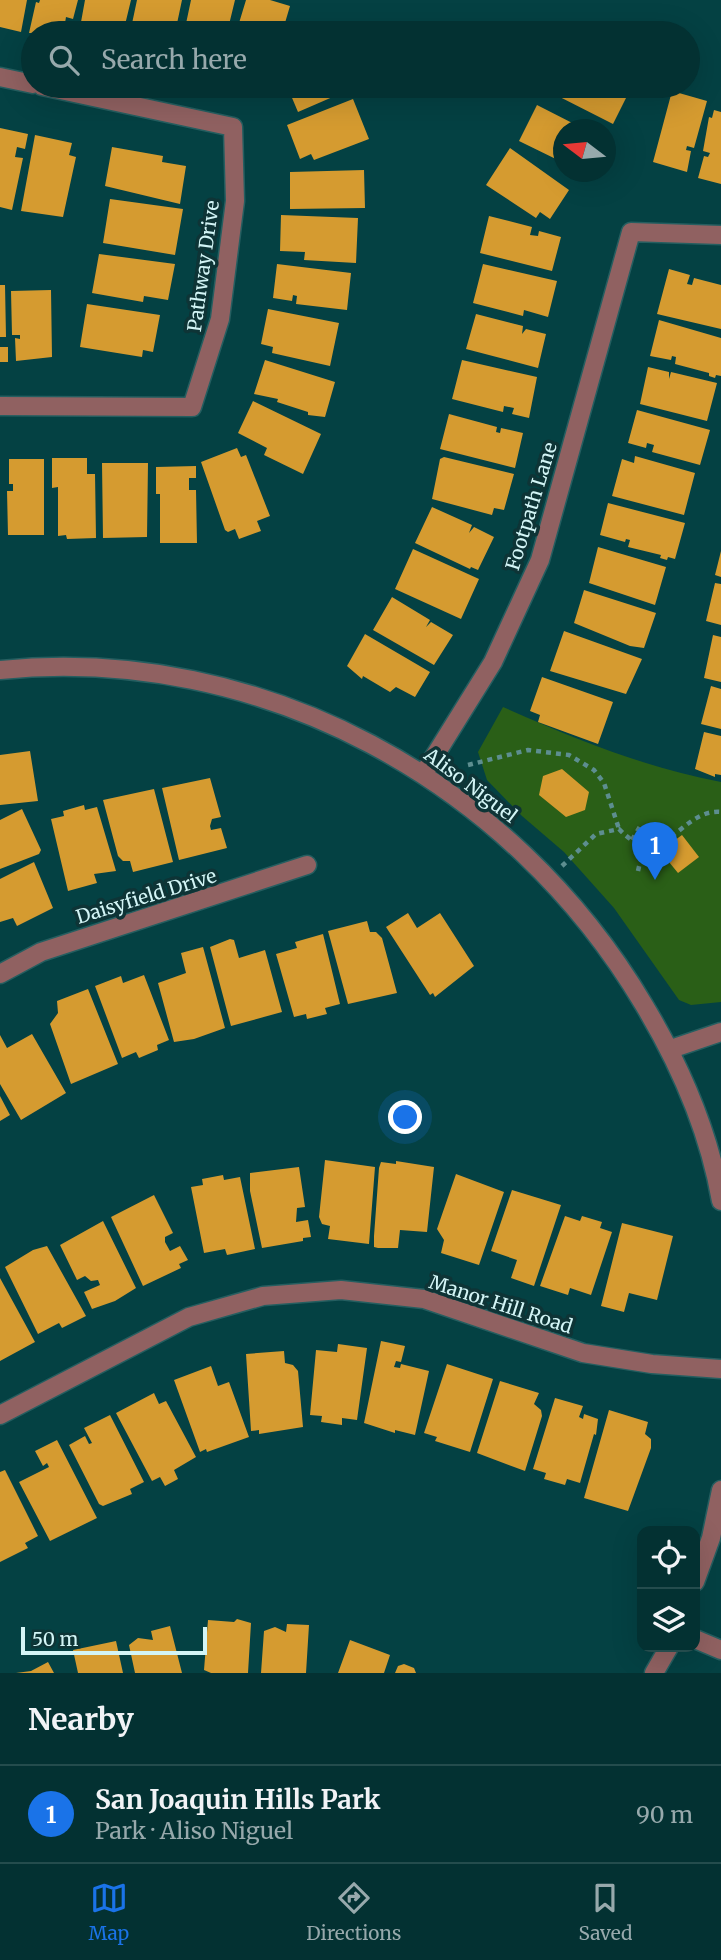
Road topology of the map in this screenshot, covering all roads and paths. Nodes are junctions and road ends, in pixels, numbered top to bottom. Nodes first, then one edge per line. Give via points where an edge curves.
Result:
1 (0, 77) edge
2 (21, 81) edge
3 (98, 98) edge
4 (721, 235) edge
5 (0, 406) edge
6 (0, 670) edge
7 (468, 765) dead end
8 (424, 773) junction
9 (721, 812) edge
10 (642, 822) dead end
11 (619, 829) junction
12 (632, 840) junction
13 (644, 845) junction
14 (307, 866) dead end
15 (638, 871) dead end
16 (550, 878) junction
17 (0, 974) edge
18 (721, 1032) edge
19 (671, 1049) junction
20 (721, 1201) edge
21 (721, 1369) edge
22 (0, 1415) edge
23 (721, 1490) edge
24 (700, 1567) edge
25 (700, 1641) edge
26 (721, 1650) edge
27 (666, 1652) edge
28 (654, 1673) edge

1 - 2 street
3 - 5 street, Pathway Drive via 233,127 235,201 220,318 192,407
4 - 8 street, Footpath Lane via 631,232 540,561 493,662
6 - 8 street, Aliso Niguel via 113,669 192,680 282,705 357,736
7 - 11 path via 527,750 569,755 594,770 604,783
8 - 16 street, Aliso Niguel via 487,819
9 - 13 path via 697,817 666,842
10 - 12 path
11 - 12 path
11 - 16 path via 597,834
12 - 13 path
13 - 15 path
14 - 17 street, Daisyfield Drive via 54,947
16 - 19 street, Aliso Niguel via 588,920
18 - 19 street
19 - 20 street, Aliso Niguel
21 - 22 street, Manor Hill Road via 583,1353 424,1298 341,1290 263,1296 189,1317
23 - 24 street
25 - 26 street
27 - 28 street

